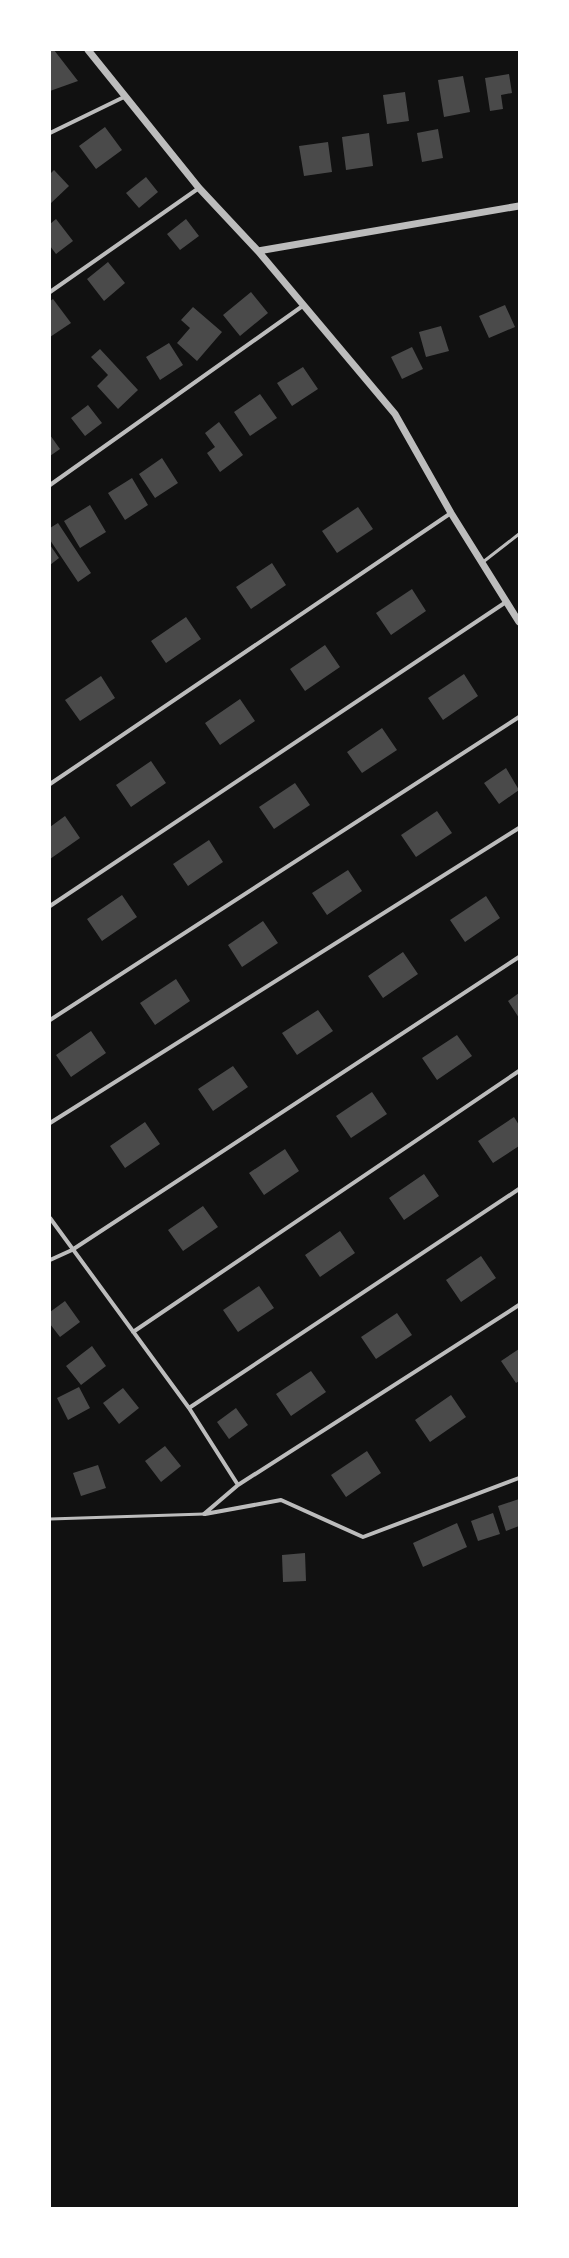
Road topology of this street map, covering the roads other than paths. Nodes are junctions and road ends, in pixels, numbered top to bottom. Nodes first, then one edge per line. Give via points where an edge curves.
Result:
1 (88, 50) edge
2 (124, 97) junction
3 (50, 133) edge
4 (199, 188) junction
5 (519, 206) edge
6 (258, 251) junction
7 (50, 292) edge
8 (304, 305) junction
9 (50, 485) edge
10 (451, 513) junction
11 (519, 534) edge
12 (482, 563) junction
13 (506, 602) junction
14 (519, 622) edge
15 (519, 718) edge
16 (50, 784) edge
17 (519, 828) edge
18 (50, 906) edge
19 (519, 957) edge
20 (50, 1020) edge
21 (519, 1071) edge
22 (50, 1123) edge
23 (519, 1190) edge
24 (50, 1218) edge
25 (72, 1250) junction
26 (50, 1260) edge
27 (519, 1305) edge
28 (133, 1332) junction
29 (189, 1408) junction
30 (519, 1478) edge
31 (238, 1485) junction
32 (204, 1514) junction
33 (50, 1519) edge

1 - 2 street
2 - 3 street
2 - 4 street
4 - 6 street
4 - 7 street
5 - 6 street
6 - 8 street
8 - 9 street
8 - 10 street via 395,414
10 - 12 street
10 - 16 street
11 - 12 lane
12 - 13 street
13 - 14 street
13 - 18 street
15 - 20 street
17 - 22 street
19 - 25 street
21 - 28 street
23 - 29 street
24 - 25 street
25 - 26 street
25 - 28 street
27 - 31 street
28 - 29 street
29 - 31 street
30 - 32 street via 363,1537 281,1500
31 - 32 street
32 - 33 lane

